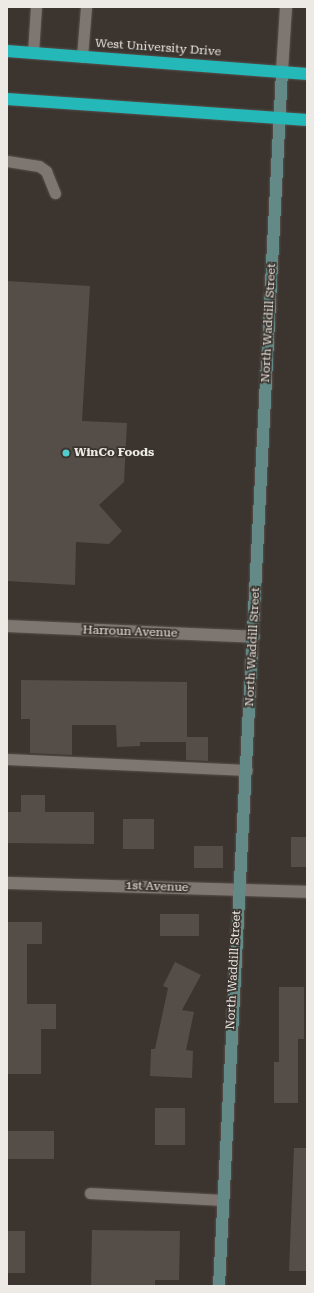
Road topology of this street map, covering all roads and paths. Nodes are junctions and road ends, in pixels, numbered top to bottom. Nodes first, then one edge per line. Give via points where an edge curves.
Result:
1 (36, 7) edge
2 (86, 7) edge
3 (286, 7) edge
4 (7, 51) edge
5 (33, 53) junction
6 (82, 57) junction
7 (282, 71) junction
8 (307, 74) edge
9 (7, 99) edge
10 (278, 117) junction
11 (307, 120) edge
12 (7, 161) edge
13 (55, 193) dead end
14 (7, 626) edge
15 (254, 637) junction
16 (7, 759) edge
17 (247, 770) junction
18 (7, 883) edge
19 (238, 889) junction
20 (307, 892) edge
21 (90, 1193) dead end
22 (223, 1200) junction
23 (219, 1286) edge

1 - 5 lane
2 - 6 lane
3 - 7 street, North Waddill Street
4 - 5 highway, West University Drive
5 - 6 highway, West University Drive
6 - 7 highway, West University Drive
7 - 8 highway, West University Drive
7 - 10 street, North Waddill Street
9 - 10 highway
10 - 11 highway
10 - 15 street, North Waddill Street
12 - 13 lane via 28,162 39,166 46,171
14 - 15 street, Harroun Avenue
15 - 17 street, North Waddill Street
16 - 17 lane
17 - 19 street, North Waddill Street
18 - 19 street, 1st Avenue
19 - 20 street, 1st Avenue
19 - 22 street, North Waddill Street
21 - 22 lane
22 - 23 street, North Waddill Street

